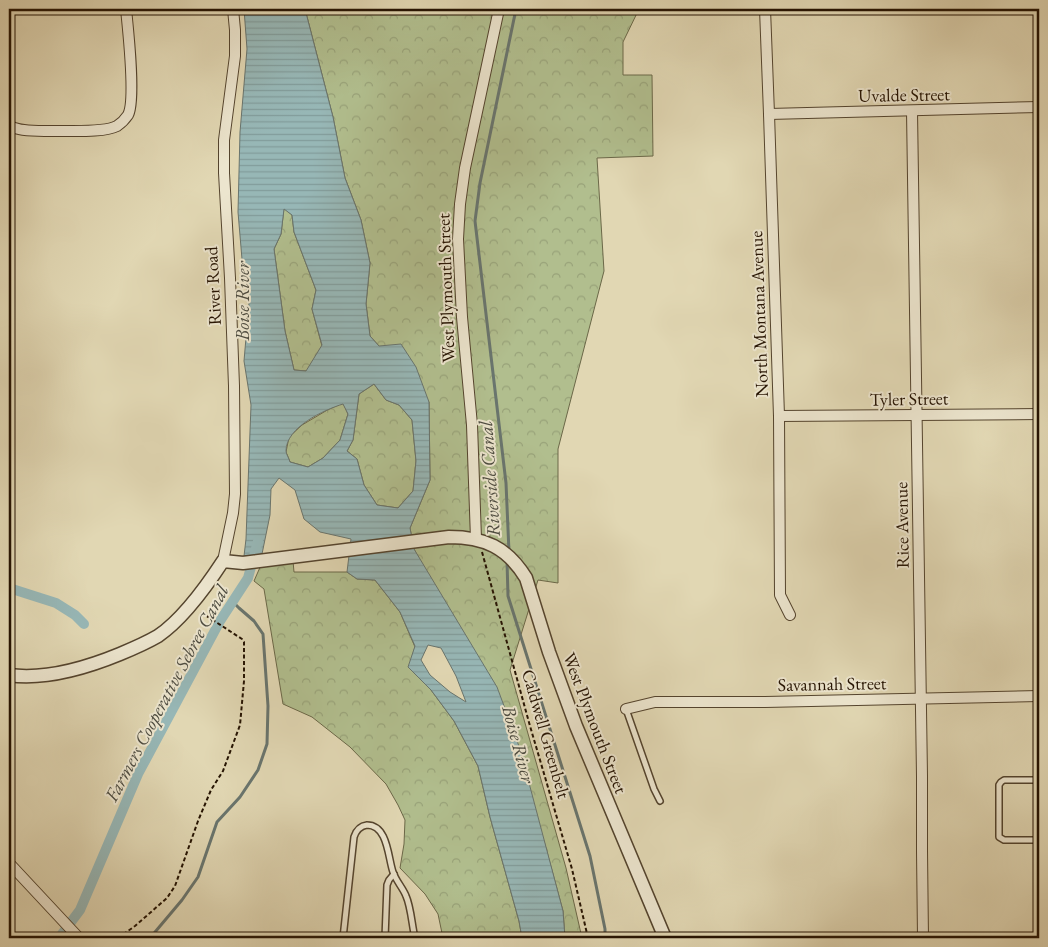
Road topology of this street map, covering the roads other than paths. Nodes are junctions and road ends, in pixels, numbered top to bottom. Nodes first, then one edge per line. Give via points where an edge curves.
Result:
1 (126, 9) edge
2 (233, 9) edge
3 (499, 9) edge
4 (765, 9) edge
5 (1039, 107) edge
6 (912, 111) junction
7 (769, 114) junction
8 (9, 124) edge
9 (1039, 414) edge
10 (917, 415) junction
11 (779, 416) junction
12 (476, 538) junction
13 (223, 561) junction
14 (790, 615) dead end
15 (9, 675) edge
16 (1039, 696) edge
17 (921, 698) junction
18 (626, 709) joint
19 (1039, 780) edge
20 (660, 801) dead end
21 (1039, 840) edge
22 (9, 863) edge
23 (394, 874) junction
24 (77, 936) edge
25 (343, 938) edge
26 (385, 938) edge
27 (415, 938) edge
28 (665, 938) edge
29 (923, 938) edge

1 - 8 street via 131,101 128,114 117,126 79,131 37,131 16,129
2 - 13 street, River Road via 235,56 224,140 224,172 235,494
3 - 12 street, West Plymouth Street via 465,168 458,238 472,425
4 - 7 street, North Montana Avenue
5 - 6 street, Uvalde Street
6 - 7 street, Uvalde Street
6 - 10 street, Rice Avenue
7 - 11 street, North Montana Avenue
9 - 10 street, Tyler Street
10 - 11 street, Tyler Street
10 - 17 street, Rice Avenue
11 - 14 street, North Montana Avenue via 780,595
12 - 13 street, West Plymouth Street via 448,537 243,563
12 - 28 street, West Plymouth Street via 504,552 526,578 576,726
13 - 15 street via 198,597 158,636 96,664 62,673
16 - 17 street, Savannah Street
17 - 18 street, Savannah Street via 655,702
17 - 29 street, Rice Avenue
18 - 20 lane
19 - 21 lane via 1004,780 1000,783 999,837 1004,840
22 - 24 street
23 - 25 lane via 382,833 369,825 362,826 354,837
23 - 26 lane via 388,885
23 - 27 lane via 407,897

